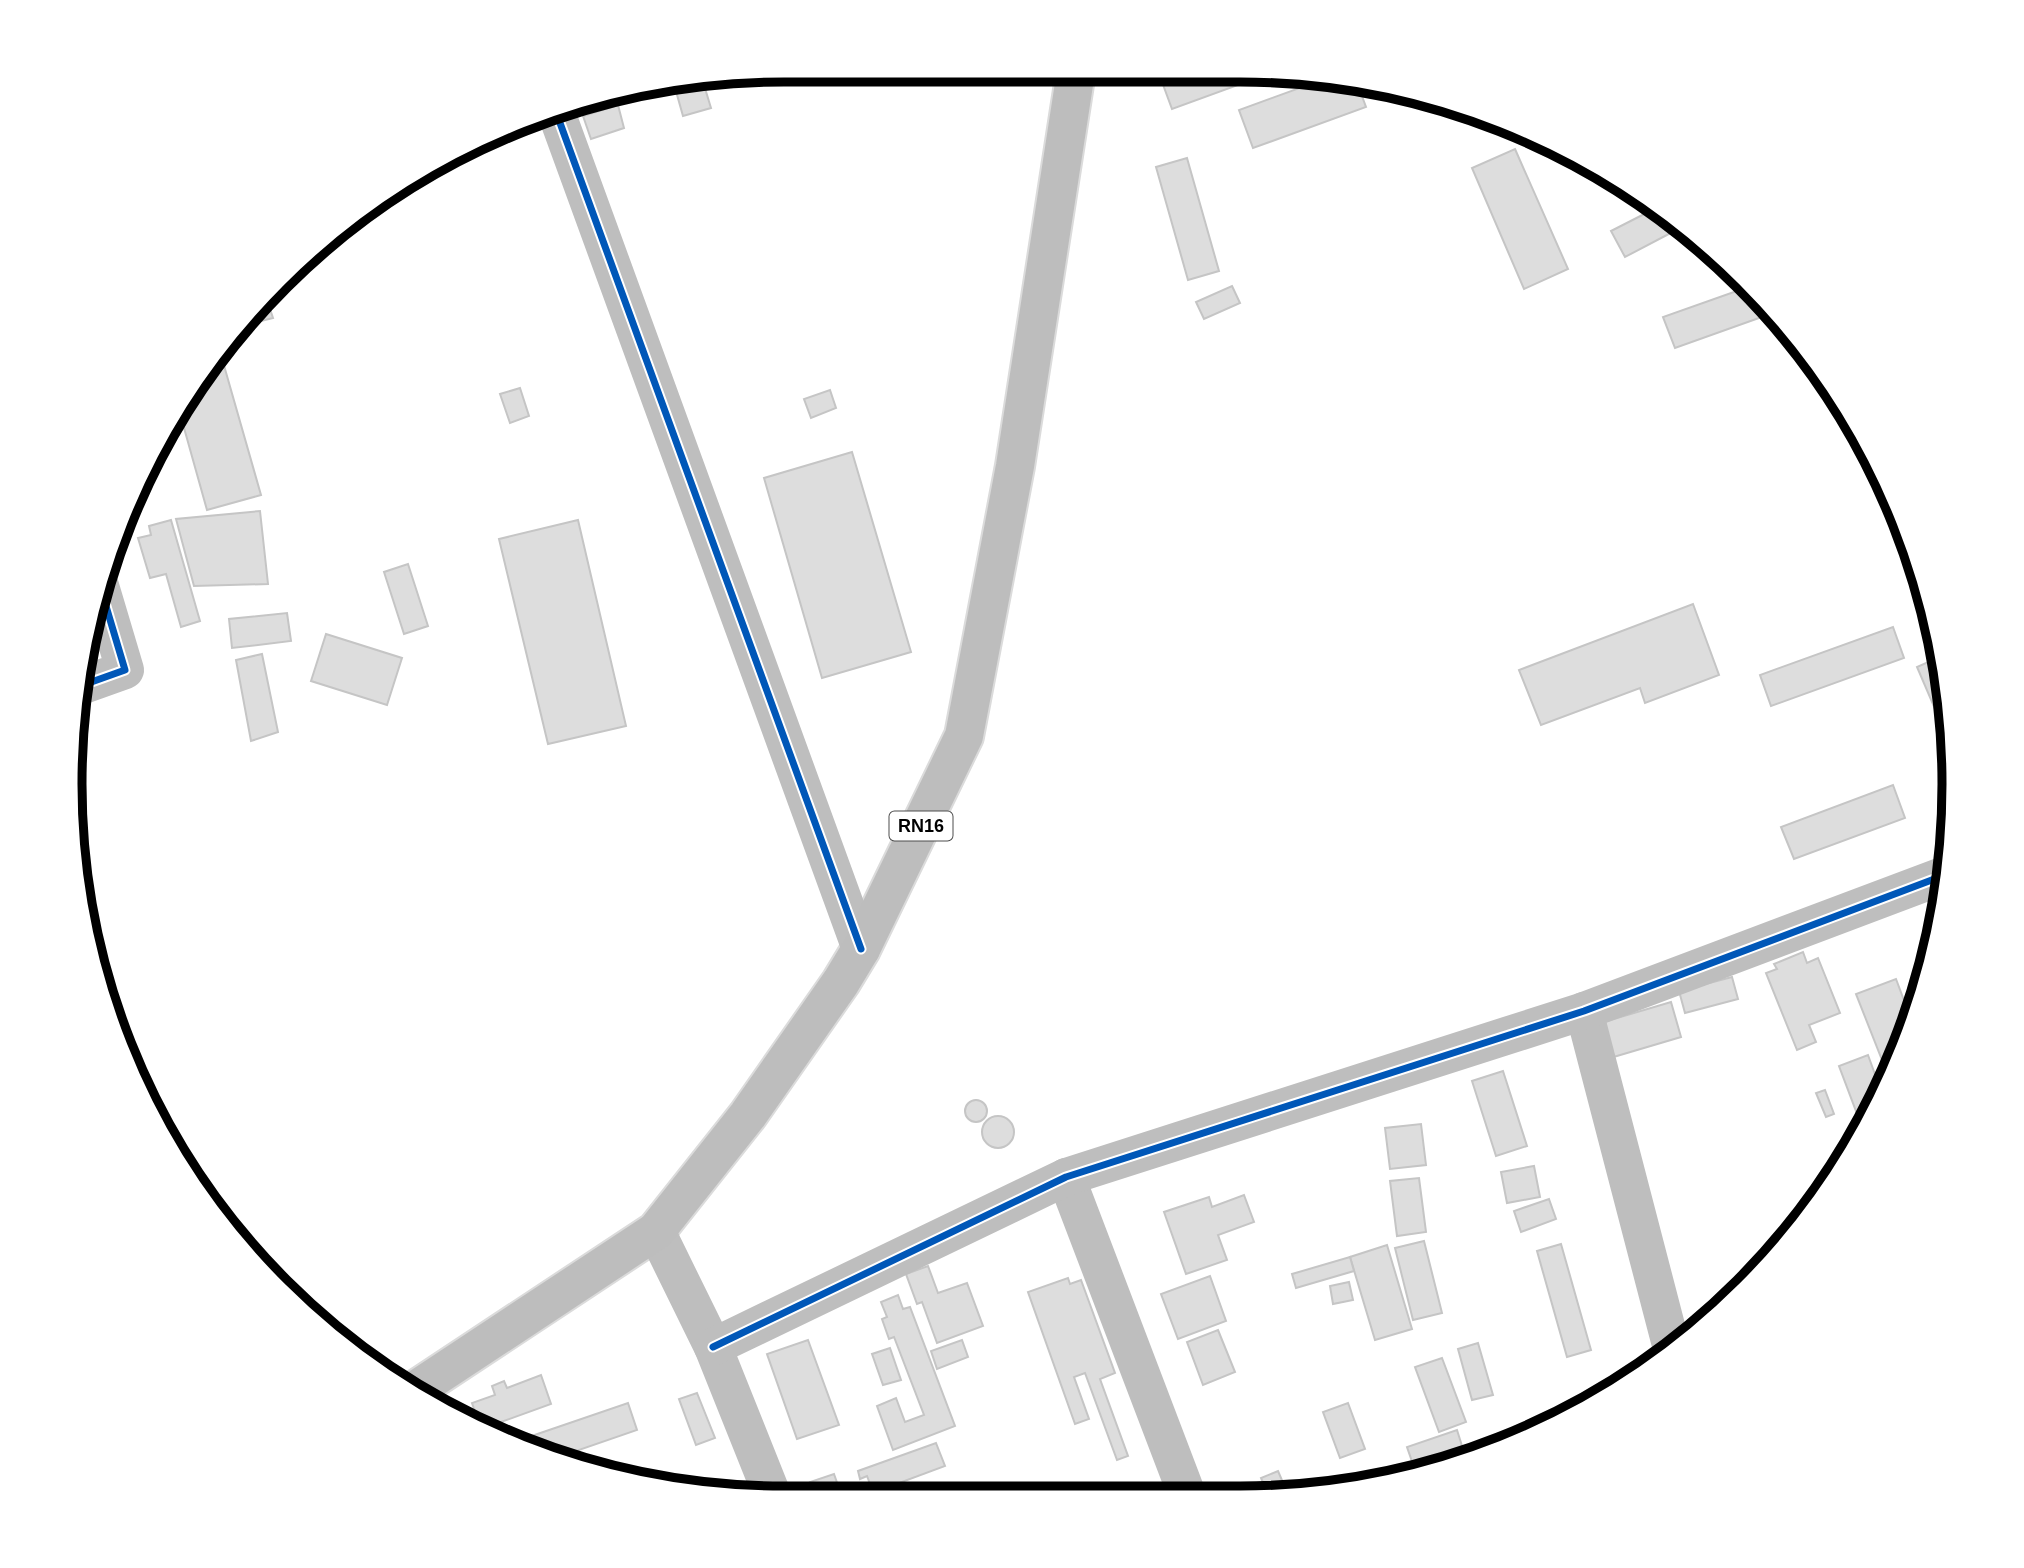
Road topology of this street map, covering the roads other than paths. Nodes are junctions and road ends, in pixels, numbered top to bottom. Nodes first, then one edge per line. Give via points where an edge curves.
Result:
1 (1074, 82) edge
2 (558, 119) edge
3 (105, 604) edge
4 (90, 683) edge
5 (1936, 879) edge
6 (861, 949) junction
7 (1584, 1011) junction
8 (1066, 1177) junction
9 (656, 1231) junction
10 (1669, 1339) edge
11 (713, 1347) junction
12 (423, 1385) edge
13 (768, 1485) edge
14 (1184, 1486) edge

1 - 6 main road, RN16 via 1016,466 964,736
2 - 6 street
3 - 4 street via 125,670
5 - 7 street
6 - 9 main road, RN16 via 748,1115
7 - 8 street
7 - 10 street
8 - 11 street
8 - 14 street
9 - 11 street
9 - 12 main road, RN16
11 - 13 street

